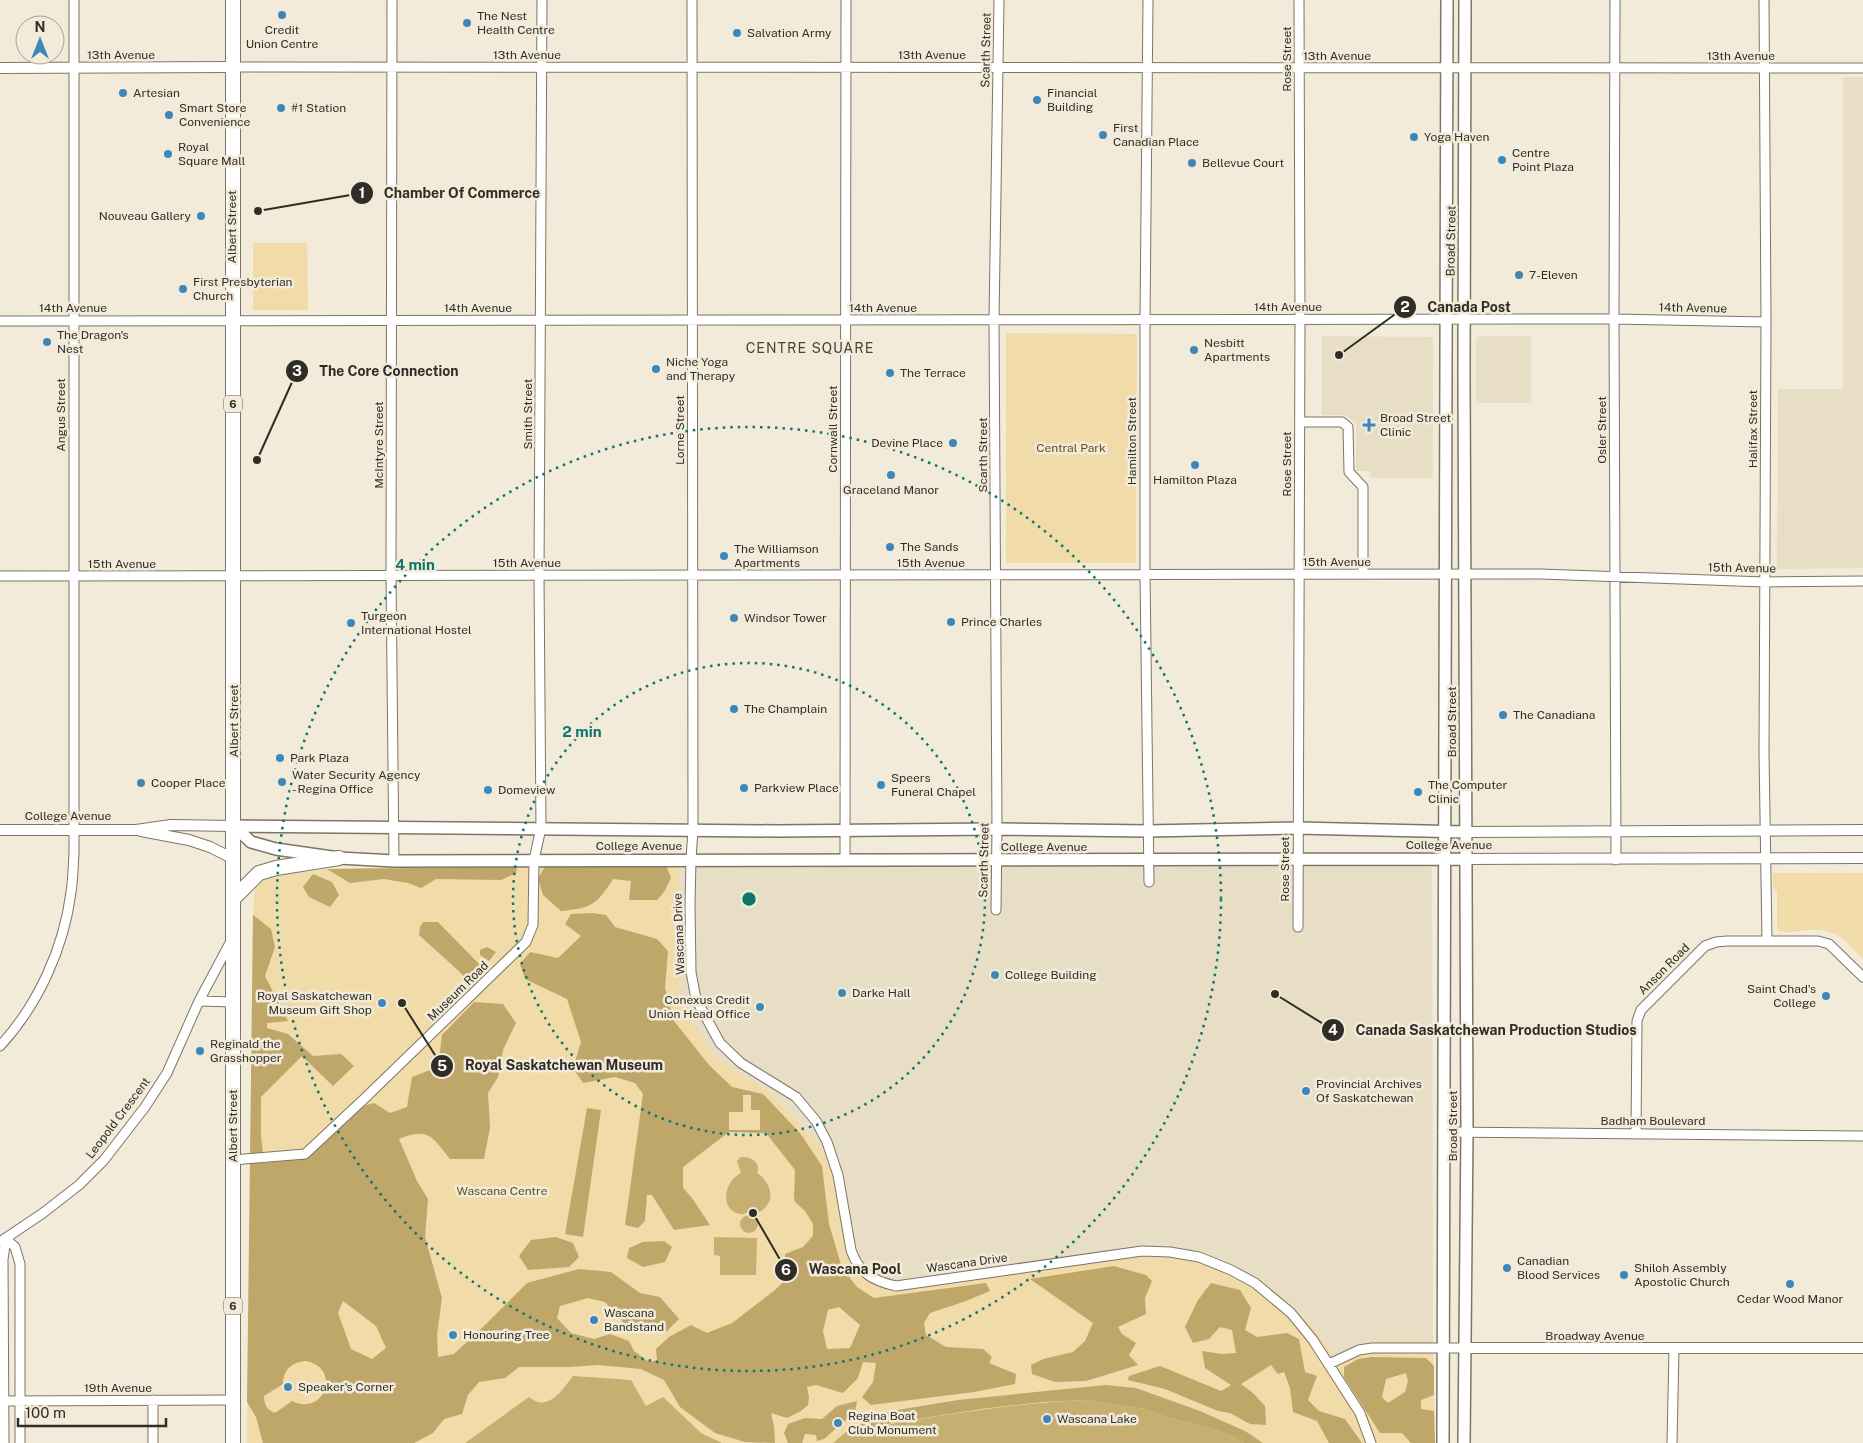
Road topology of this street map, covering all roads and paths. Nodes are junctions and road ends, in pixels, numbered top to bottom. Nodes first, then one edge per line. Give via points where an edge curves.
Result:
1 (74, 0) edge
2 (233, 0) edge
3 (392, 0) edge
4 (542, 0) edge
5 (692, 0) edge
6 (846, 0) edge
7 (999, 0) edge
8 (1148, 0) edge
9 (1299, 0) edge
10 (1447, 0) edge
11 (1465, 0) edge
12 (1616, 0) edge
13 (1764, 0) edge
14 (232, 67) junction
15 (392, 67) junction
16 (0, 68) edge
17 (74, 68) junction
18 (542, 68) junction
19 (692, 68) junction
20 (846, 68) junction
21 (999, 68) junction
22 (1147, 68) junction
23 (1300, 68) junction
24 (1447, 68) junction
25 (1465, 68) junction
26 (1616, 68) junction
27 (1764, 68) junction
28 (1863, 68) edge
29 (1614, 319) junction
30 (74, 320) junction
31 (845, 320) junction
32 (994, 320) junction
33 (1145, 320) junction
34 (1300, 320) junction
35 (1447, 320) junction
36 (1465, 320) junction
37 (0, 321) edge
38 (233, 321) junction
39 (392, 321) junction
40 (541, 321) junction
41 (692, 321) junction
42 (1766, 322) junction
43 (1300, 422) junction
44 (1145, 574) junction
45 (1299, 574) junction
46 (1363, 574) junction
47 (1444, 574) junction
48 (1465, 574) junction
49 (996, 575) junction
50 (0, 576) edge
51 (74, 576) junction
52 (232, 576) junction
53 (391, 576) junction
54 (540, 576) junction
55 (693, 576) junction
56 (845, 576) junction
57 (1615, 577) junction
58 (1863, 581) edge
59 (1765, 582) junction
60 (234, 826) junction
61 (394, 828) junction
62 (541, 828) junction
63 (1298, 828) junction
64 (997, 829) junction
65 (0, 830) edge
66 (74, 830) junction
67 (136, 830) junction
68 (693, 830) junction
69 (845, 830) junction
70 (1765, 830) junction
71 (1863, 830) edge
72 (1148, 831) junction
73 (1616, 831) junction
74 (1444, 832) junction
75 (1466, 832) junction
76 (339, 858) junction
77 (1766, 858) junction
78 (1863, 858) edge
79 (234, 859) junction
80 (691, 859) junction
81 (845, 859) junction
82 (1298, 859) junction
83 (1444, 859) junction
84 (1466, 859) junction
85 (534, 860) junction
86 (1148, 860) junction
87 (1616, 860) junction
88 (394, 861) junction
89 (997, 861) junction
90 (1149, 882) dead end
91 (234, 898) junction
92 (996, 910) dead end
93 (1298, 927) dead end
94 (233, 936) junction
95 (1767, 940) junction
96 (1863, 976) edge
97 (200, 1001) junction
98 (233, 1002) junction
99 (0, 1046) edge
100 (1443, 1132) junction
101 (1467, 1132) junction
102 (1636, 1133) junction
103 (1863, 1136) edge
104 (233, 1160) junction
105 (3, 1241) edge
106 (1443, 1348) junction
107 (1465, 1348) junction
108 (1863, 1348) edge
109 (1674, 1349) junction
110 (1329, 1364) junction
111 (20, 1400) junction
112 (153, 1400) junction
113 (4, 1401) junction
114 (233, 1406) junction
115 (4, 1443) edge
116 (20, 1443) edge
117 (152, 1443) edge
118 (233, 1443) edge
119 (1371, 1443) edge
120 (1443, 1443) edge
121 (1464, 1443) edge
122 (1672, 1443) edge

1 - 17 street, Angus Street
2 - 14 main road, Albert Street / 6
3 - 15 street, McIntyre Street
4 - 18 street, Smith Street
5 - 19 street, Lorne Street
6 - 20 street, Cornwall Street
7 - 21 street, Scarth Street
8 - 22 street, Hamilton Street
9 - 23 street, Rose Street
10 - 24 main road, Broad Street
11 - 25 main road, Broad Street
12 - 26 street, Osler Street
13 - 27 street, Halifax Street
14 - 15 street, 13th Avenue
14 - 17 street, 13th Avenue
14 - 38 main road, Albert Street / 6
15 - 18 street, 13th Avenue
15 - 39 street, McIntyre Street
16 - 17 street, 13th Avenue
17 - 30 street, Angus Street
18 - 19 street, 13th Avenue
18 - 40 street, Smith Street
19 - 20 street, 13th Avenue
19 - 41 street, Lorne Street
20 - 21 street, 13th Avenue
20 - 31 street, Cornwall Street
21 - 22 street, 13th Avenue
21 - 32 street, Scarth Street
22 - 23 street, 13th Avenue
22 - 33 street, Hamilton Street
23 - 24 street, 13th Avenue
23 - 34 street, Rose Street
24 - 25 street, 13th Avenue
24 - 35 main road, Broad Street
25 - 26 street, 13th Avenue
25 - 36 main road, Broad Street
26 - 27 street, 13th Avenue
26 - 29 street, Osler Street
27 - 28 street, 13th Avenue
27 - 42 street, Halifax Street
29 - 36 street, 14th Avenue
29 - 42 street, 14th Avenue
29 - 57 street, Osler Street
30 - 37 street, 14th Avenue
30 - 38 street, 14th Avenue
30 - 51 street, Angus Street
31 - 32 street, 14th Avenue
31 - 41 street, 14th Avenue
31 - 56 street, Cornwall Street
32 - 33 street, 14th Avenue
32 - 49 street, Scarth Street
33 - 34 street, 14th Avenue
33 - 44 street, Hamilton Street
34 - 35 street, 14th Avenue
34 - 43 street, Rose Street
35 - 36 street, 14th Avenue
35 - 47 main road, Broad Street
36 - 48 main road, Broad Street
38 - 39 street, 14th Avenue
38 - 52 main road, Albert Street / 6
39 - 40 street, 14th Avenue
39 - 53 street, McIntyre Street
40 - 41 street, 14th Avenue
40 - 54 street, Smith Street
41 - 55 street, Lorne Street
42 - 59 street, Halifax Street
43 - 45 street, Rose Street
43 - 46 street via 1342,422 1348,427 1349,472 1363,487
44 - 45 street, 15th Avenue
44 - 49 street, 15th Avenue
44 - 72 street, Hamilton Street
45 - 46 street, 15th Avenue
45 - 63 street, Rose Street
46 - 47 street, 15th Avenue
47 - 48 street, 15th Avenue
47 - 74 main road, Broad Street
48 - 57 street, 15th Avenue
48 - 75 main road, Broad Street
49 - 56 street, 15th Avenue
49 - 64 street, Scarth Street
50 - 51 street, 15th Avenue
51 - 52 street, 15th Avenue
51 - 66 street, Angus Street
52 - 53 street, 15th Avenue
52 - 60 main road, Albert Street / 6
53 - 54 street, 15th Avenue
53 - 61 street, McIntyre Street
54 - 55 street, 15th Avenue
54 - 62 street, Smith Street
55 - 56 street, 15th Avenue
55 - 68 street, Lorne Street
56 - 69 street, Cornwall Street
57 - 59 street, 15th Avenue
57 - 73 street, Osler Street
58 - 59 street, 15th Avenue
59 - 70 street, Halifax Street
60 - 61 main road, College Avenue
60 - 67 street, College Avenue via 171,825
60 - 76 main road, College Avenue via 251,842
60 - 79 main road, Albert Street / 6
61 - 62 main road, College Avenue
61 - 88 street, McIntyre Street
62 - 68 main road, College Avenue
62 - 85 street, Museum Road
63 - 72 main road, College Avenue
63 - 74 main road, College Avenue
63 - 82 street, Rose Street
64 - 69 main road, College Avenue
64 - 72 main road, College Avenue
64 - 89 street, Scarth Street
65 - 66 street, College Avenue
66 - 67 street, College Avenue
66 - 99 street, Angus Street via 71,893 57,951 24,1016
67 - 79 street, College Avenue via 189,840
68 - 69 main road, College Avenue
68 - 80 street, Wascana Drive
69 - 81 street, Cornwall Street
70 - 71 street, College Avenue
70 - 73 street, College Avenue
70 - 77 street, Halifax Street
72 - 86 street, Hamilton Street
73 - 75 street, College Avenue
73 - 87 street, Osler Street
74 - 75 main road, College Avenue
74 - 83 main road, Broad Street
75 - 84 main road, Broad Street
76 - 88 main road, College Avenue
76 - 91 main road via 259,873
77 - 78 street, College Avenue
77 - 87 street, College Avenue
77 - 95 street
79 - 91 main road, Albert Street / 6
80 - 81 main road, College Avenue
80 - 85 main road, College Avenue
80 - 110 street, Wascana Drive via 691,972 696,999 720,1043 741,1062 796,1097 816,1121 838,1175 851,1250 866,1275 879,1283 896,1286 1142,1251 1200,1257 1255,1283 1298,1320
81 - 89 main road, College Avenue
82 - 83 main road, College Avenue
82 - 86 main road, College Avenue
82 - 93 street, Rose Street
83 - 84 main road, College Avenue
83 - 100 main road, Broad Street
84 - 87 street, College Avenue
84 - 101 main road, Broad Street
85 - 88 main road, College Avenue
85 - 104 street, Museum Road via 533,925 526,942 305,1154
86 - 89 main road, College Avenue
86 - 90 street, Hamilton Street
89 - 92 street, Scarth Street
91 - 94 main road, Albert Street / 6
94 - 97 street, Leopold Crescent
94 - 98 main road, Albert Street / 6
95 - 96 street, Anson Road via 1829,944
95 - 102 street, Anson Road via 1716,942 1705,946 1641,1010 1637,1022
97 - 98 street
97 - 105 street, Leopold Crescent via 167,1072 104,1160 43,1214
98 - 104 main road, Albert Street / 6
100 - 101 street, Badham Boulevard
100 - 106 main road, Broad Street
101 - 102 street, Badham Boulevard
101 - 107 main road, Broad Street
102 - 103 street, Badham Boulevard
104 - 114 main road, Albert Street / 6
105 - 111 street via 15,1248 20,1264
105 - 113 street
106 - 107 street, Broadway Avenue
106 - 110 street, Broadway Avenue via 1372,1348 1359,1350
106 - 120 main road, Broad Street
107 - 109 street, Broadway Avenue
107 - 121 main road, Broad Street
108 - 109 street, Broadway Avenue
109 - 122 street
110 - 119 street, Wascana Drive via 1360,1413
111 - 112 street, 19th Avenue
111 - 113 street, 19th Avenue
111 - 116 street
112 - 114 street, 19th Avenue
112 - 117 street
113 - 115 street
114 - 118 main road, Albert Street / 6

